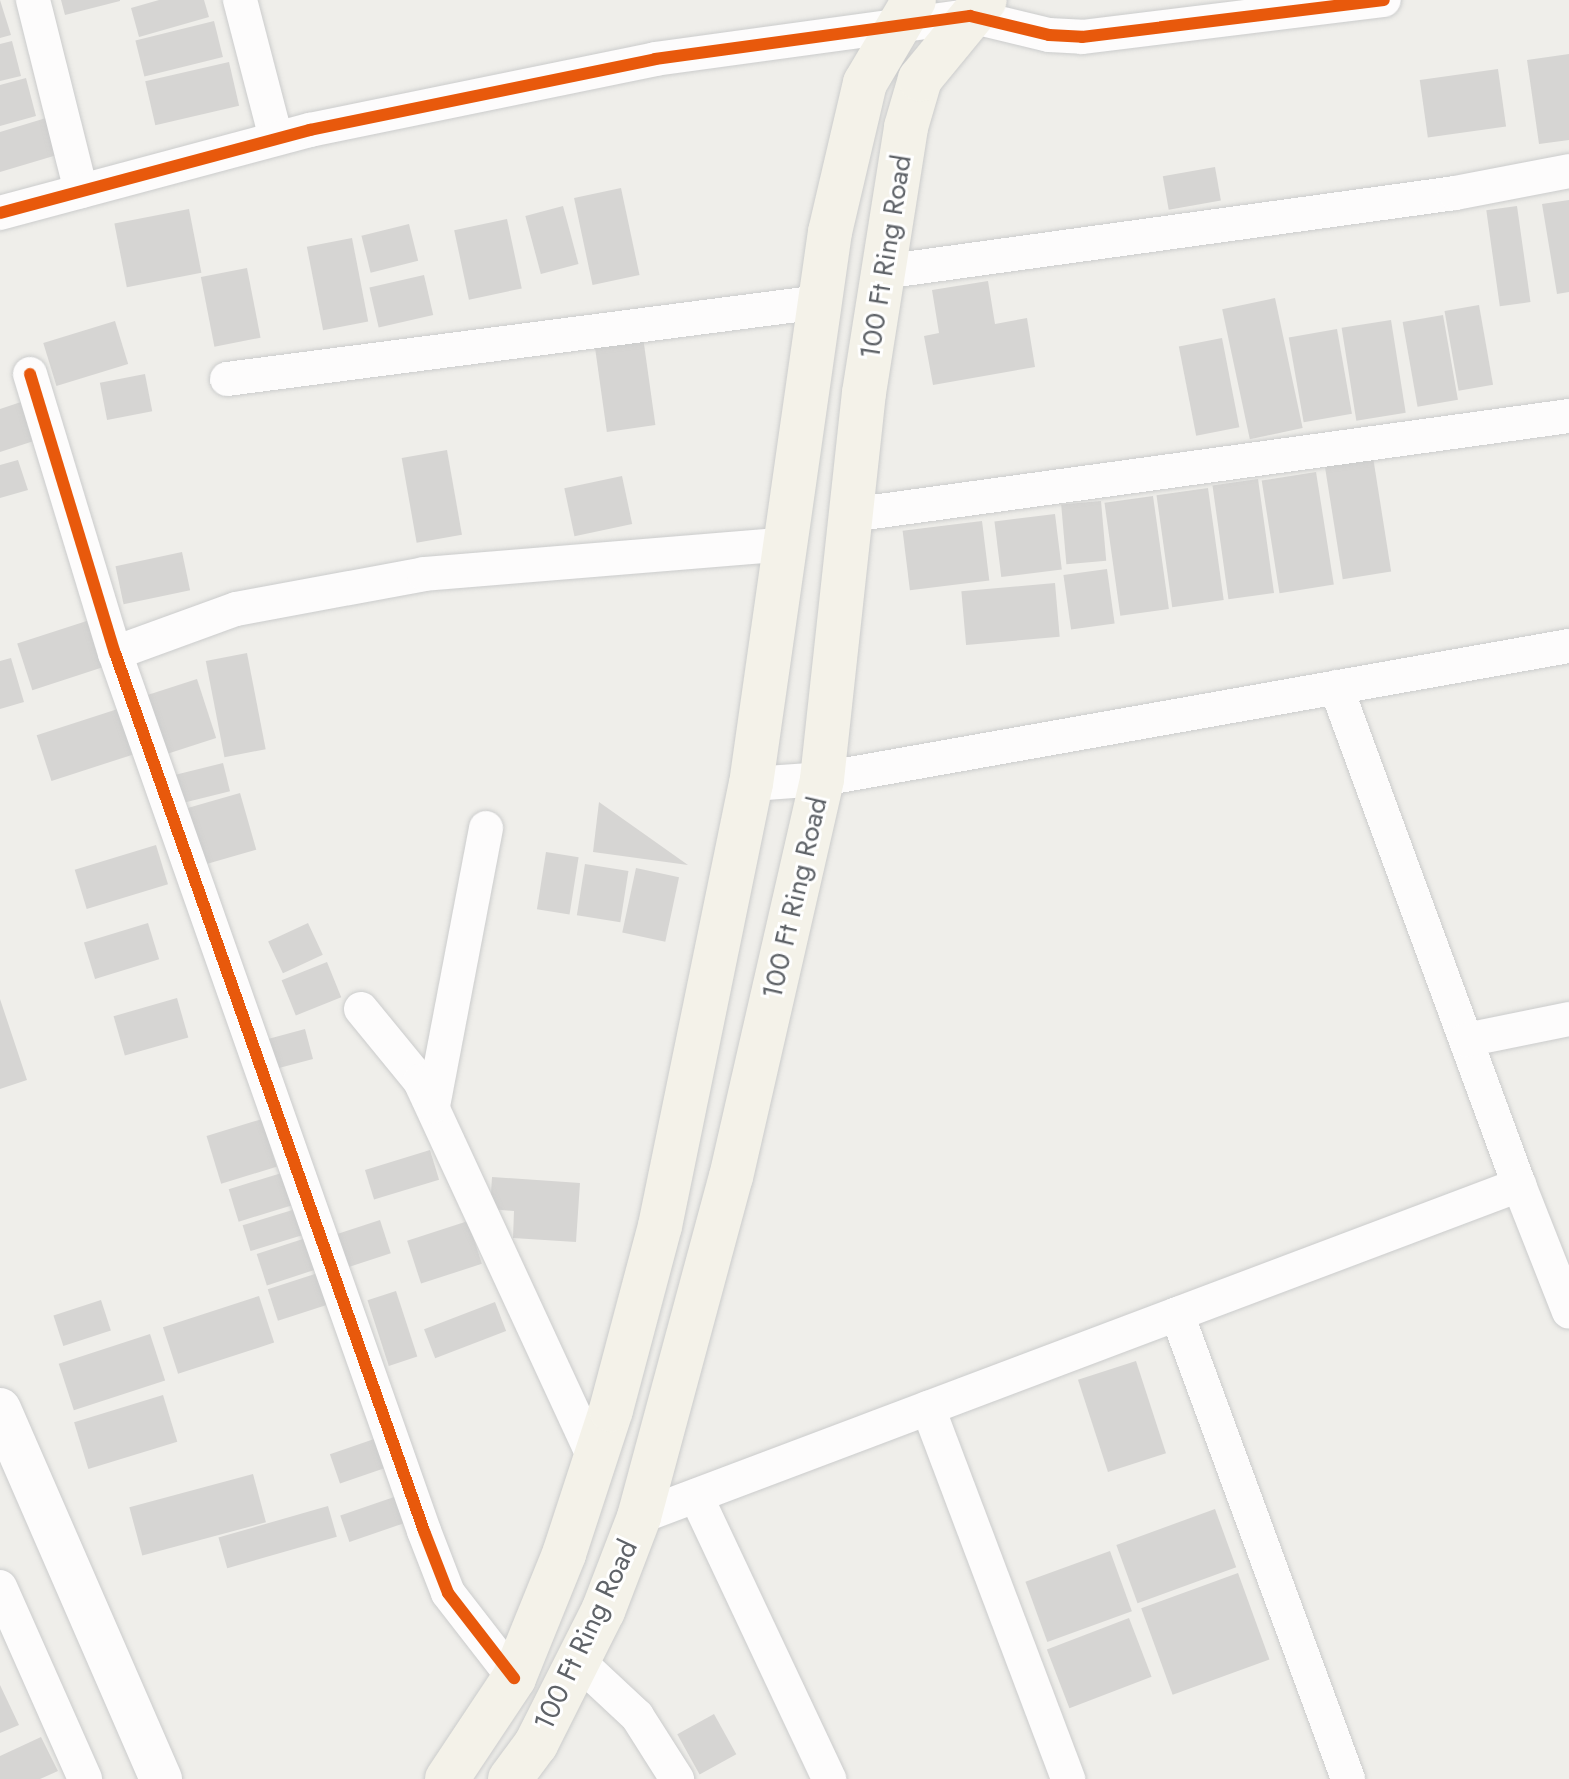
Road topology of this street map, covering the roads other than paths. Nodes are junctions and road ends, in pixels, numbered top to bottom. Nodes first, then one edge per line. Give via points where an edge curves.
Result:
1 (33, 0) edge
2 (240, 0) edge
3 (1384, 0) edge
4 (1334, 3) edge
5 (977, 8) edge
6 (905, 13) edge
7 (276, 138) junction
8 (1569, 171) edge
9 (81, 191) junction
10 (0, 213) edge
11 (883, 272) junction
12 (820, 302) junction
13 (30, 374) dead end
14 (227, 379) dead end
15 (1569, 416) edge
16 (851, 515) junction
17 (786, 544) junction
18 (1569, 646) edge
19 (115, 653) junction
20 (1336, 687) junction
21 (822, 779) junction
22 (751, 784) junction
23 (486, 828) dead end
24 (361, 1009) dead end
25 (1569, 1019) edge
26 (1466, 1040) junction
27 (433, 1106) junction
28 (1519, 1185) junction
29 (1569, 1312) edge
30 (1177, 1314) junction
31 (928, 1408) junction
32 (3, 1426) edge
33 (595, 1460) junction
34 (696, 1496) junction
35 (639, 1517) junction
36 (0, 1587) edge
37 (578, 1661) junction
38 (514, 1678) junction
39 (85, 1779) edge
40 (161, 1779) edge
41 (447, 1779) edge
42 (510, 1779) edge
43 (677, 1779) edge
44 (829, 1779) edge
45 (1068, 1779) edge
46 (1348, 1779) edge

1 - 9 street
2 - 7 street
3 - 4 street
4 - 5 street via 1082,37 1049,35
5 - 6 street
5 - 11 main road, 100 Ft Ring Road via 920,79 906,127
6 - 7 street
6 - 12 main road, 100 Ft Ring Road via 865,83 830,232
7 - 9 street
8 - 11 street via 1455,193
9 - 10 street
11 - 16 main road, 100 Ft Ring Road
12 - 14 street
12 - 17 main road, 100 Ft Ring Road
13 - 19 street
15 - 16 street
16 - 21 main road, 100 Ft Ring Road
17 - 19 street via 424,574 236,609
17 - 22 main road, 100 Ft Ring Road
18 - 20 street
19 - 38 street via 448,1593
20 - 21 street
20 - 26 street
21 - 22 street
21 - 35 main road, 100 Ft Ring Road via 731,1177
22 - 33 main road, 100 Ft Ring Road via 660,1226
23 - 27 street
24 - 27 street via 420,1081
25 - 26 street
26 - 28 street
27 - 33 street
28 - 29 street
28 - 30 street
30 - 31 street
30 - 46 street
31 - 34 street
31 - 45 street
32 - 40 street
33 - 38 main road, 100 Ft Ring Road
34 - 35 street
34 - 44 street
35 - 37 main road, 100 Ft Ring Road
36 - 39 street
37 - 42 main road, 100 Ft Ring Road via 536,1744
37 - 43 street via 637,1716
38 - 41 main road, 100 Ft Ring Road

